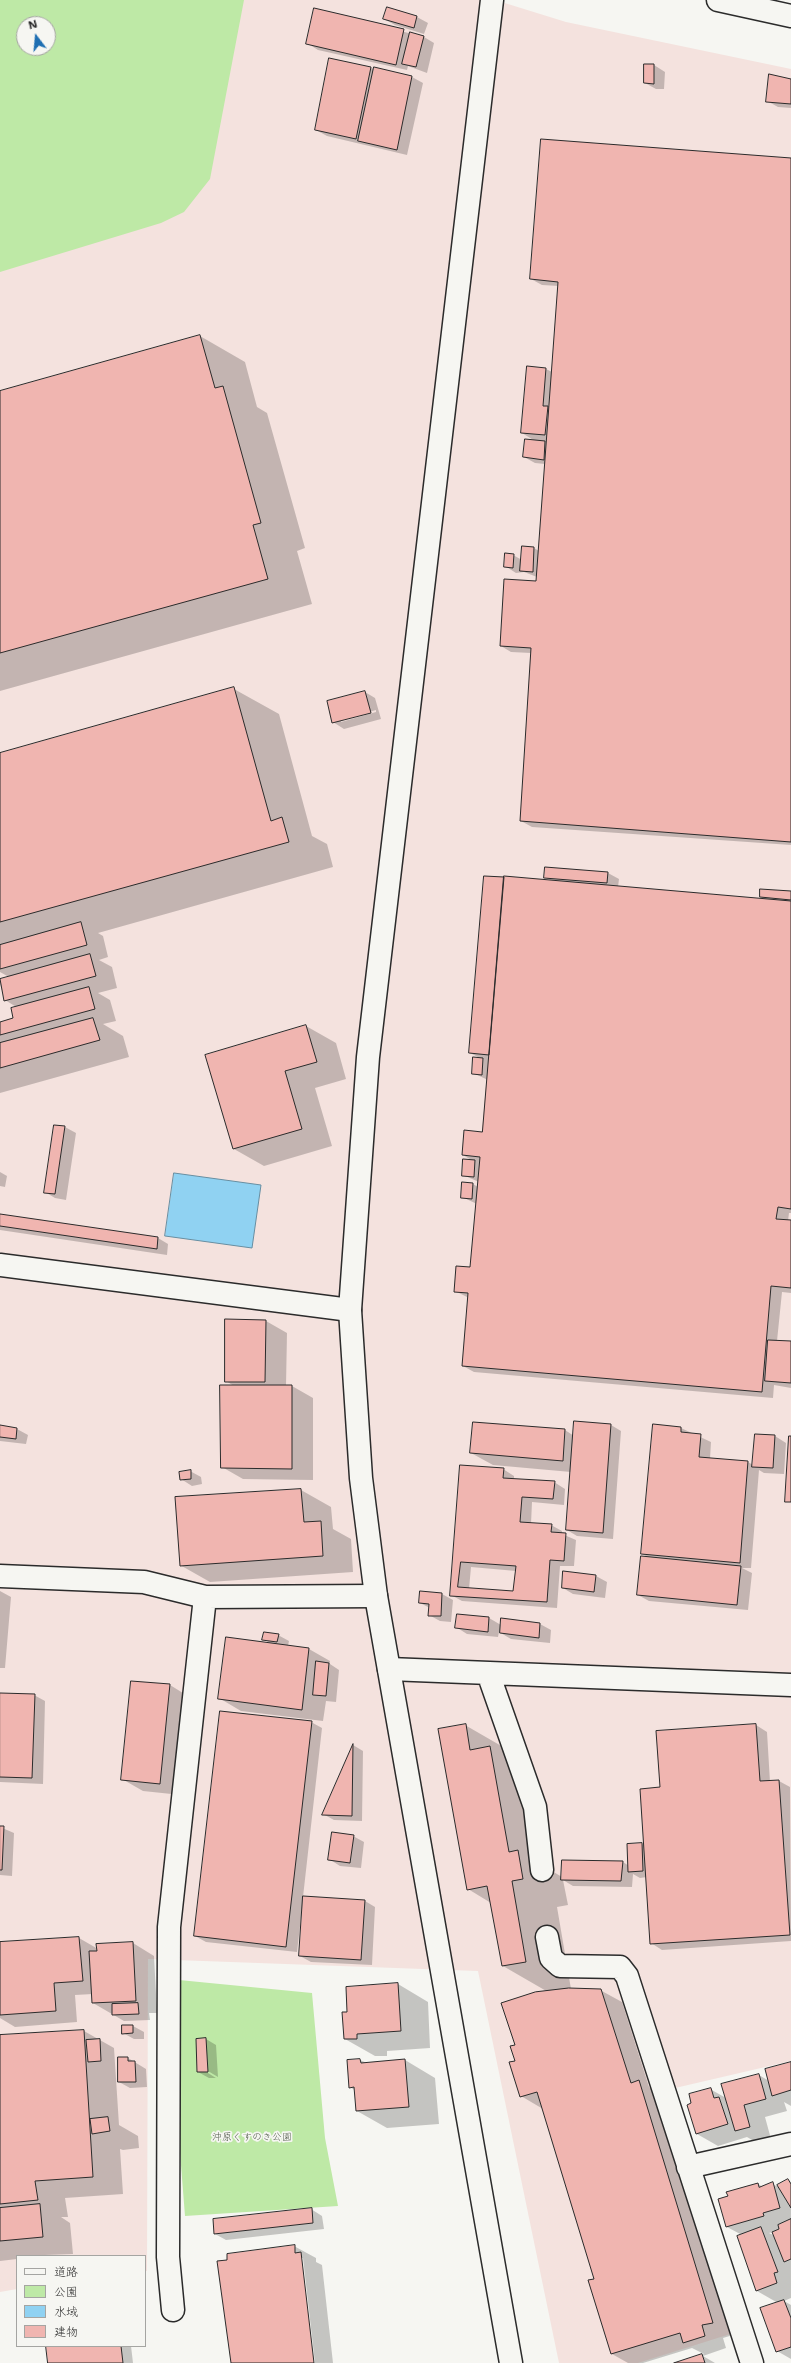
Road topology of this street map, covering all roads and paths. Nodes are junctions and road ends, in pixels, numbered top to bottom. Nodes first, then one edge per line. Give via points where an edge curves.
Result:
1 (492, 0) edge
2 (718, 0) edge
3 (791, 16) edge
4 (0, 1265) edge
5 (350, 1310) junction
6 (0, 1576) edge
7 (376, 1596) junction
8 (205, 1597) junction
9 (389, 1669) junction
10 (488, 1673) junction
11 (791, 1685) edge
12 (542, 1870) dead end
13 (547, 1938) dead end
14 (791, 2144) edge
15 (688, 2168) junction
16 (173, 2310) dead end
17 (511, 2363) edge
18 (752, 2363) edge

1 - 5 street via 368,1057
2 - 3 street
4 - 5 street
5 - 7 street via 361,1478
6 - 8 street via 144,1582
7 - 8 street
7 - 9 street
8 - 16 street via 169,1927 168,2257
9 - 10 street
9 - 17 street
10 - 11 street
10 - 12 street via 535,1807
13 - 15 street via 551,1958 560,1966 620,1967 626,1976
14 - 15 street
15 - 18 street

